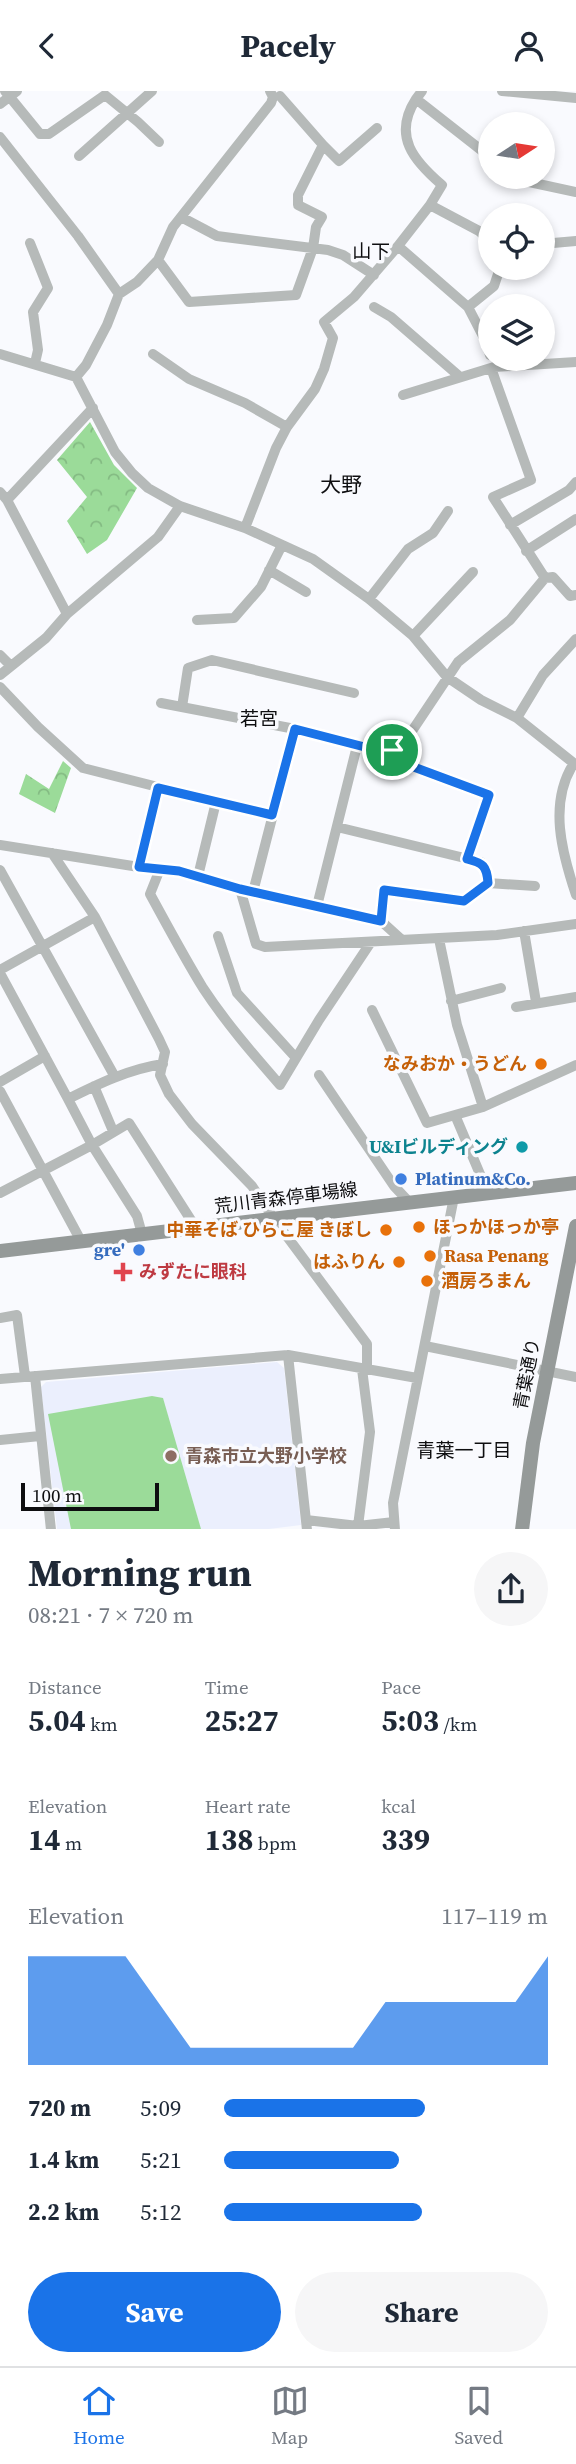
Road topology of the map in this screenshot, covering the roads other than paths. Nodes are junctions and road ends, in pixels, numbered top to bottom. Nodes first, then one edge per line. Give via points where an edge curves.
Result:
1 (152, 91) edge
2 (502, 91) edge
3 (11, 93) edge
4 (277, 94) edge
5 (419, 95) edge
6 (576, 98) edge
7 (0, 104) edge
8 (128, 114) junction
9 (377, 128) dead end
10 (0, 137) edge
11 (159, 142) dead end
12 (323, 145) junction
13 (478, 147) edge
14 (79, 156) dead end
15 (555, 188) edge
16 (576, 192) edge
17 (430, 205) junction
18 (181, 217) junction
19 (478, 230) edge
20 (576, 241) edge
21 (30, 243) dead end
22 (555, 243) edge
23 (398, 246) junction
24 (313, 248) junction
25 (158, 260) junction
26 (374, 275) junction
27 (496, 280) edge
28 (119, 294) junction
29 (374, 307) dead end
30 (468, 307) junction
31 (478, 330) edge
32 (0, 353) edge
33 (153, 354) dead end
34 (555, 362) edge
35 (576, 362) edge
36 (35, 363) junction
37 (478, 368) edge
38 (495, 371) edge
39 (459, 376) junction
40 (76, 377) junction
41 (404, 395) dead end
42 (93, 408) junction
43 (287, 427) junction
44 (576, 482) edge
45 (3, 496) edge
46 (180, 506) junction
47 (448, 511) dead end
48 (576, 519) edge
49 (510, 526) junction
50 (245, 528) junction
51 (282, 545) junction
52 (526, 551) junction
53 (269, 570) junction
54 (473, 572) dead end
55 (545, 578) junction
56 (306, 592) dead end
57 (576, 595) edge
58 (369, 599) junction
59 (66, 614) junction
60 (197, 620) dead end
61 (413, 636) junction
62 (576, 639) edge
63 (0, 655) edge
64 (11, 666) junction
65 (0, 675) edge
66 (447, 677) junction
67 (0, 687) edge
68 (354, 693) dead end
69 (160, 703) dead end
70 (182, 708) junction
71 (517, 718) junction
72 (295, 729) junction
73 (357, 746) junction
74 (392, 750) junction
75 (575, 764) edge
76 (158, 788) junction
77 (216, 802) junction
78 (272, 815) junction
79 (337, 827) junction
80 (0, 845) edge
81 (52, 853) junction
82 (467, 859) junction
83 (139, 867) junction
84 (160, 869) junction
85 (0, 870) edge
86 (198, 876) junction
87 (488, 883) junction
88 (534, 886) dead end
89 (240, 889) junction
90 (253, 892) junction
91 (576, 895) edge
92 (317, 906) junction
93 (95, 917) junction
94 (381, 921) junction
95 (576, 924) edge
96 (524, 931) junction
97 (218, 936) dead end
98 (439, 939) junction
99 (402, 940) junction
100 (371, 942) junction
101 (41, 947) junction
102 (0, 972) edge
103 (501, 988) dead end
104 (576, 997) edge
105 (451, 1001) junction
106 (536, 1002) junction
107 (516, 1007) dead end
108 (372, 1010) dead end
109 (45, 1056) junction
110 (296, 1059) junction
111 (163, 1064) junction
112 (576, 1065) edge
113 (319, 1075) dead end
114 (116, 1077) junction
115 (0, 1082) edge
116 (94, 1086) junction
117 (0, 1091) edge
118 (68, 1099) junction
119 (483, 1107) junction
120 (455, 1115) junction
121 (113, 1131) junction
122 (92, 1145) junction
123 (42, 1170) junction
124 (576, 1182) edge
125 (0, 1193) edge
126 (488, 1193) junction
127 (454, 1197) junction
128 (410, 1203) junction
129 (274, 1219) junction
130 (576, 1226) edge
131 (196, 1228) junction
132 (142, 1234) junction
133 (80, 1241) junction
134 (0, 1251) edge
135 (0, 1318) edge
136 (425, 1346) junction
137 (288, 1355) junction
138 (365, 1369) junction
139 (547, 1371) junction
140 (30, 1376) junction
141 (576, 1377) edge
142 (417, 1378) junction
143 (0, 1379) edge
144 (40, 1436) junction
145 (0, 1440) edge
146 (307, 1525) edge
147 (358, 1526) junction
148 (394, 1526) edge
149 (51, 1529) edge
150 (522, 1529) edge

1 - 8 street
2 - 6 street
3 - 7 street
3 - 8 street via 40,134 49,134 105,95
4 - 12 street
4 - 18 street
5 - 13 street
5 - 17 street via 407,112 406,134 420,166 442,185
8 - 11 street
8 - 14 street
9 - 12 street via 339,161
10 - 28 street
12 - 24 street via 298,195 298,205 322,218
15 - 16 street
17 - 19 street
17 - 23 street
18 - 24 street via 217,236
18 - 25 street
20 - 22 street
21 - 36 street via 48,288 33,311
23 - 26 street
23 - 30 street
24 - 25 street via 296,295 189,302
24 - 26 street via 343,255
25 - 28 street
26 - 43 street via 324,322 333,338 324,369 315,390
27 - 30 street
28 - 40 street
29 - 39 street
30 - 31 street
32 - 36 street
33 - 43 street via 189,379 246,403
34 - 35 street
36 - 40 street
37 - 39 street
38 - 49 street via 531,480 493,497
39 - 41 street
40 - 42 street
42 - 45 street
42 - 46 street via 114,452 132,473
43 - 50 street via 264,473
44 - 49 street
45 - 59 street
46 - 50 street
46 - 59 street via 158,537
47 - 58 street via 433,533 408,549
48 - 52 street
49 - 52 street
50 - 51 street
51 - 53 street
51 - 58 street via 313,559
52 - 55 street
53 - 56 street
53 - 60 street via 234,618
54 - 61 street
55 - 57 street via 553,577 570,596
55 - 66 street via 510,620 458,662
58 - 61 street
59 - 64 street via 46,638
61 - 66 street
62 - 71 street via 543,675
63 - 64 street
64 - 65 street
66 - 71 street
66 - 74 street via 408,737
67 - 76 street via 83,768
68 - 70 street via 212,660 188,668
69 - 70 street
70 - 72 street
71 - 75 street
72 - 73 street
72 - 78 street
73 - 74 street
73 - 79 street
74 - 82 street via 395,760 489,795
75 - 91 street via 563,782 560,817
76 - 77 street
76 - 83 street
77 - 78 street
77 - 86 street
78 - 90 street
79 - 82 street
79 - 92 street
80 - 81 street
81 - 83 street
81 - 93 street
82 - 87 street via 485,867
83 - 84 street
84 - 86 street
84 - 110 street via 150,894 218,1009 280,1085
85 - 101 street
86 - 89 street
87 - 88 street
87 - 94 street via 464,901 384,890
89 - 90 street
89 - 100 street via 256,944
90 - 92 street
92 - 94 street
93 - 101 street
93 - 111 street via 163,1048
94 - 99 street
95 - 96 street
96 - 98 street
96 - 106 street
97 - 110 street via 237,993
98 - 99 street
98 - 105 street
99 - 100 street
100 - 110 street
101 - 102 street
101 - 114 street
102 - 109 street
103 - 105 street
104 - 106 street
105 - 119 street
106 - 107 street
108 - 120 street via 428,1123
109 - 115 street
109 - 118 street
111 - 114 street
111 - 129 street via 160,1075 178,1107 253,1186
112 - 119 street
113 - 128 street
114 - 116 street
116 - 118 street
116 - 121 street
117 - 123 street
118 - 122 street
119 - 120 street
120 - 126 street
121 - 122 street
121 - 131 street via 129,1123
122 - 123 street
122 - 132 street via 137,1216
123 - 125 street
123 - 133 street
124 - 126 main road, 荒川青森停車場線
126 - 127 main road, 荒川青森停車場線
127 - 128 main road, 荒川青森停車場線
127 - 136 street
128 - 129 main road, 荒川青森停車場線
129 - 131 main road, 荒川青森停車場線
129 - 138 street via 367,1344
130 - 139 main road, 青葉通り
131 - 132 main road, 荒川青森停車場線
132 - 133 main road, 荒川青森停車場線
133 - 134 main road, 荒川青森停車場線
135 - 140 street via 17,1315
136 - 139 street
136 - 142 street
137 - 138 street
137 - 140 street
137 - 146 street
138 - 142 street
138 - 147 street via 370,1432
139 - 141 street
139 - 150 main road, 青葉通り
140 - 143 street
140 - 144 street
142 - 148 street via 393,1503
144 - 145 street
144 - 149 street
146 - 147 street
147 - 148 street

